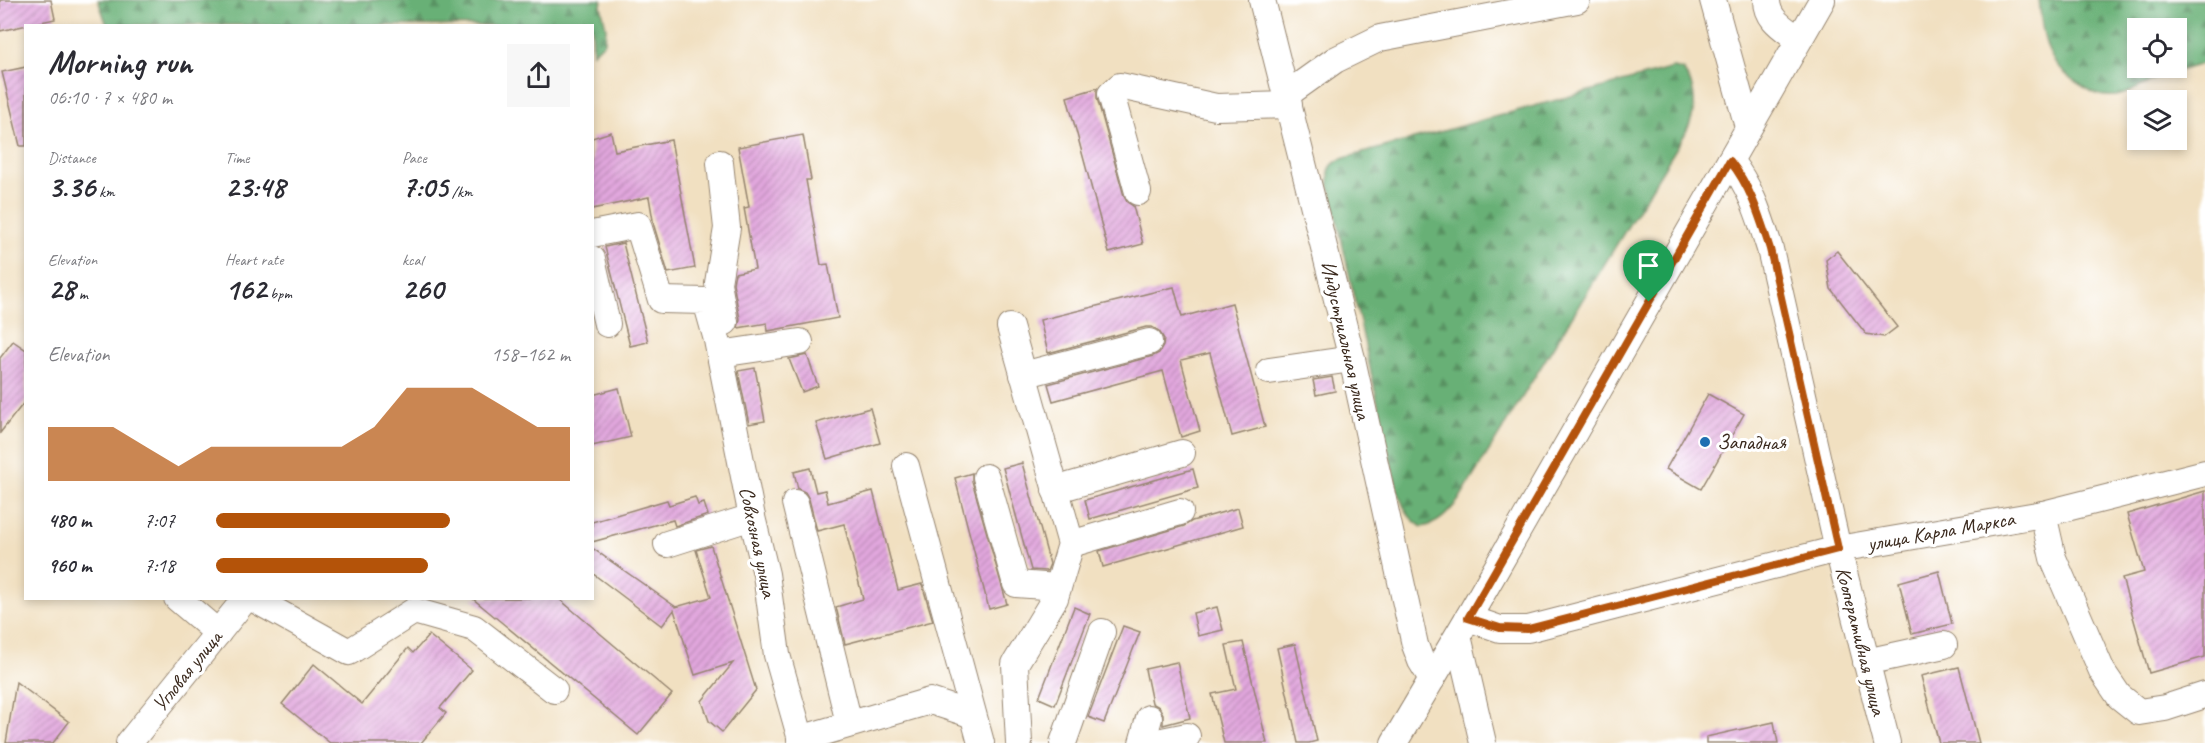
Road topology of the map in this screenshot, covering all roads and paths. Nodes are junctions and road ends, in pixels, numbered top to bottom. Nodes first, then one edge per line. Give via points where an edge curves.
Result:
1 (1577, 0) edge
2 (1713, 0) edge
3 (1767, 0) edge
4 (1822, 0) edge
5 (1271, 3) edge
6 (1798, 39) junction
7 (1287, 100) junction
8 (1748, 127) junction
9 (1730, 161) junction
10 (720, 163) dead end
11 (1138, 192) dead end
12 (594, 234) edge
13 (594, 268) edge
14 (607, 324) dead end
15 (1010, 327) dead end
16 (801, 342) dead end
17 (1149, 342) dead end
18 (723, 349) junction
19 (1352, 359) junction
20 (1269, 371) dead end
21 (1023, 375) junction
22 (1182, 453) dead end
23 (906, 466) dead end
24 (2205, 473) edge
25 (986, 477) dead end
26 (1055, 490) junction
27 (795, 503) dead end
28 (1180, 512) dead end
29 (2043, 514) junction
30 (752, 517) junction
31 (667, 544) dead end
32 (1071, 544) junction
33 (1838, 549) junction
34 (1058, 587) junction
35 (179, 600) edge
36 (244, 600) edge
37 (256, 600) edge
38 (1463, 627) junction
39 (1102, 632) dead end
40 (218, 633) junction
41 (1944, 645) dead end
42 (1866, 662) junction
43 (1432, 679) junction
44 (554, 690) dead end
45 (2205, 695) edge
46 (973, 715) junction
47 (1149, 718) dead end
48 (849, 723) junction
49 (1187, 736) dead end
50 (801, 741) edge
51 (129, 743) edge
52 (981, 743) edge
53 (1019, 743) edge
54 (1063, 743) edge
55 (1142, 743) edge
56 (1152, 743) edge
57 (1394, 743) edge
58 (1483, 743) edge
59 (1887, 743) edge

1 - 7 street via 1380,38 1335,60
2 - 8 street
3 - 6 street via 1770,17
4 - 6 street
5 - 7 street, Индустриальная улица
6 - 8 street
7 - 11 street via 1216,107 1120,86 1111,94
7 - 19 street, Индустриальная улица
8 - 9 street
9 - 33 street, Кооперативная улица via 1745,181 1770,249
9 - 38 street
10 - 18 street via 728,228 718,284
12 - 18 street via 638,225 661,300 706,302
13 - 14 street
15 - 21 street
16 - 18 street
17 - 21 street
18 - 30 street, Совхозная улица
19 - 20 street
19 - 43 street, Индустриальная улица via 1415,645
21 - 26 street
22 - 26 street
23 - 46 street
24 - 29 street, улица Карла Маркса
25 - 34 street via 1016,584
26 - 32 street
27 - 48 street
28 - 32 street
29 - 33 street, улица Карла Маркса
29 - 45 street via 2053,558 2102,671 2119,696 2139,712
30 - 31 street
30 - 50 street, Совхозная улица via 766,574 777,655
32 - 34 street
33 - 38 street, улица Карла Маркса via 1528,629
33 - 42 street, Кооперативная улица
34 - 53 street via 1015,664
35 - 40 street
36 - 40 street, Угловая улица
37 - 44 street via 349,652 414,611 474,628
38 - 43 street
38 - 58 street
39 - 54 street
40 - 51 street, Угловая улица
41 - 42 street
42 - 59 street, Кооперативная улица
43 - 57 street
46 - 48 street via 930,701
46 - 52 street
47 - 55 street
48 - 50 street
49 - 56 street

